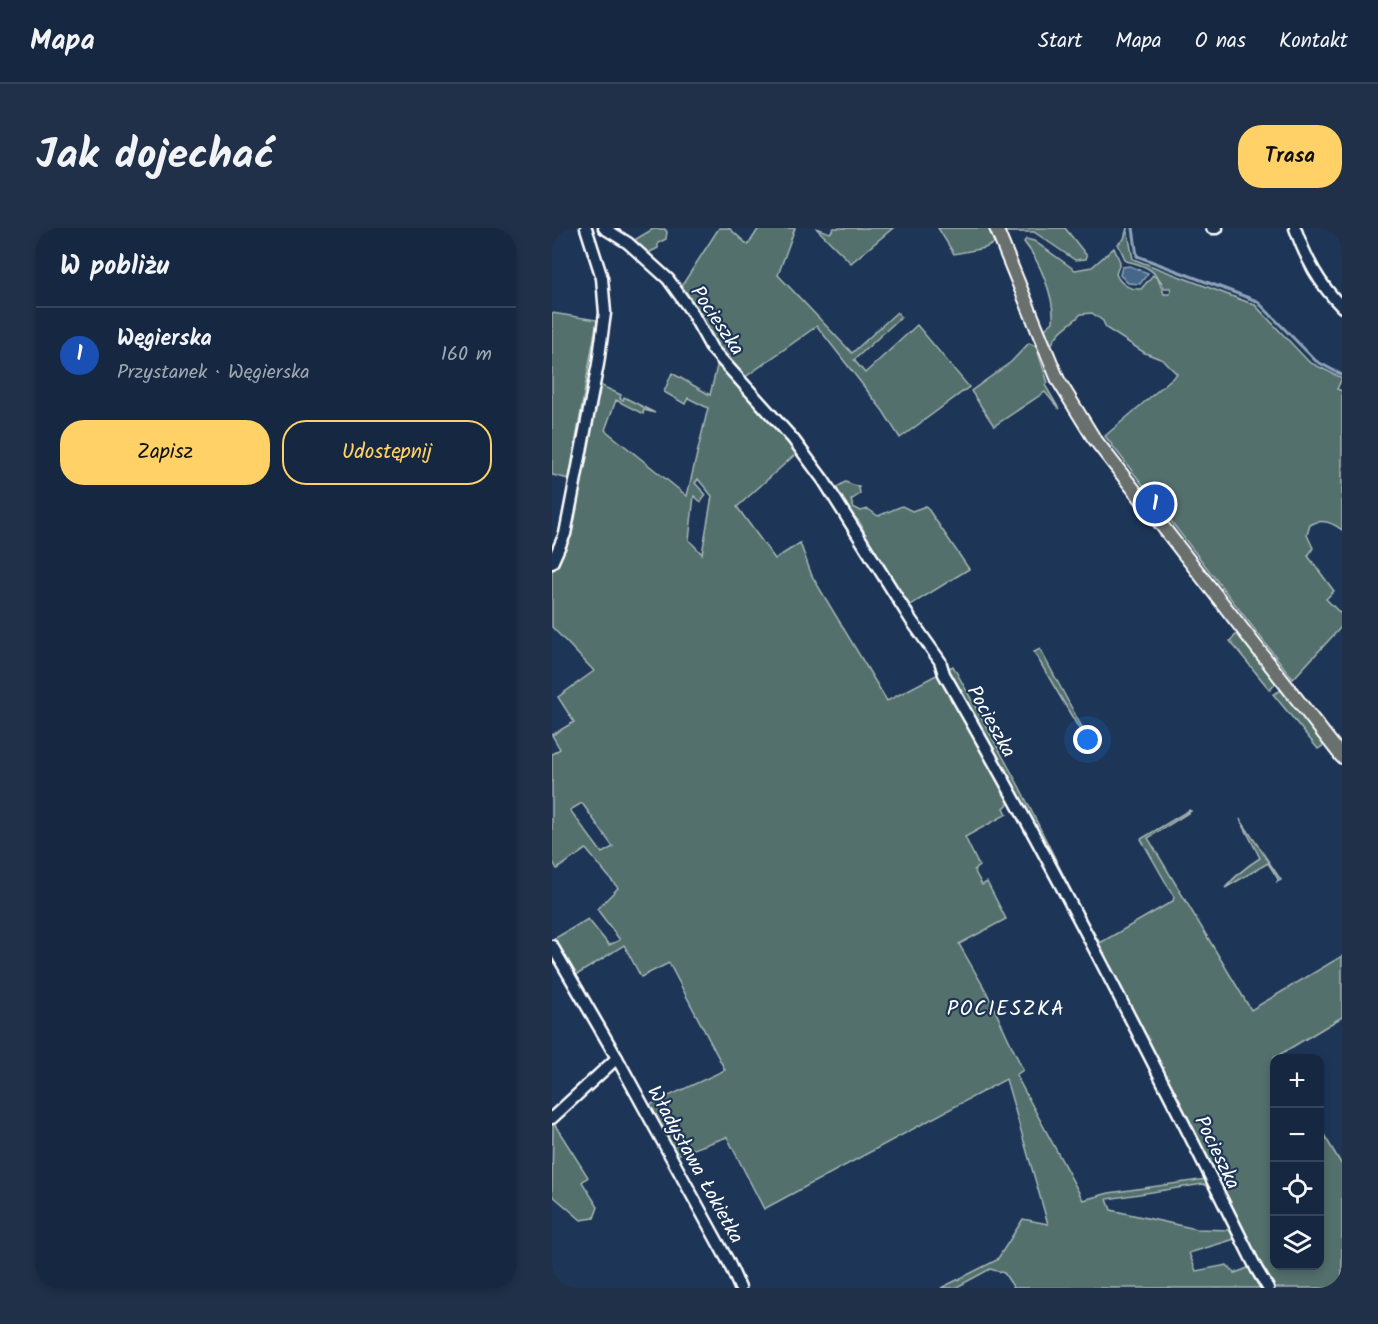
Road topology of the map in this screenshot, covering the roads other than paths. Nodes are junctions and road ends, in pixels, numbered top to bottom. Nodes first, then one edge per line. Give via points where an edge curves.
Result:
1 (586, 228) edge
2 (604, 228) edge
3 (996, 228) edge
4 (1212, 228) edge
5 (1217, 228) edge
6 (1295, 228) edge
7 (1342, 307) edge
8 (552, 563) edge
9 (1342, 757) edge
10 (552, 946) edge
11 (617, 1058) junction
12 (552, 1118) edge
13 (740, 1288) edge
14 (1268, 1288) edge

1 - 8 street via 602,278 605,313 565,534
2 - 14 street, Pocieszka via 628,243 668,279 712,350 793,439 940,661 1137,1030
3 - 9 main road via 1044,350 1083,421
4 - 5 street
6 - 7 street via 1319,281
10 - 11 street, Władysława Łokietka
11 - 12 street
11 - 13 street, Władysława Łokietka

